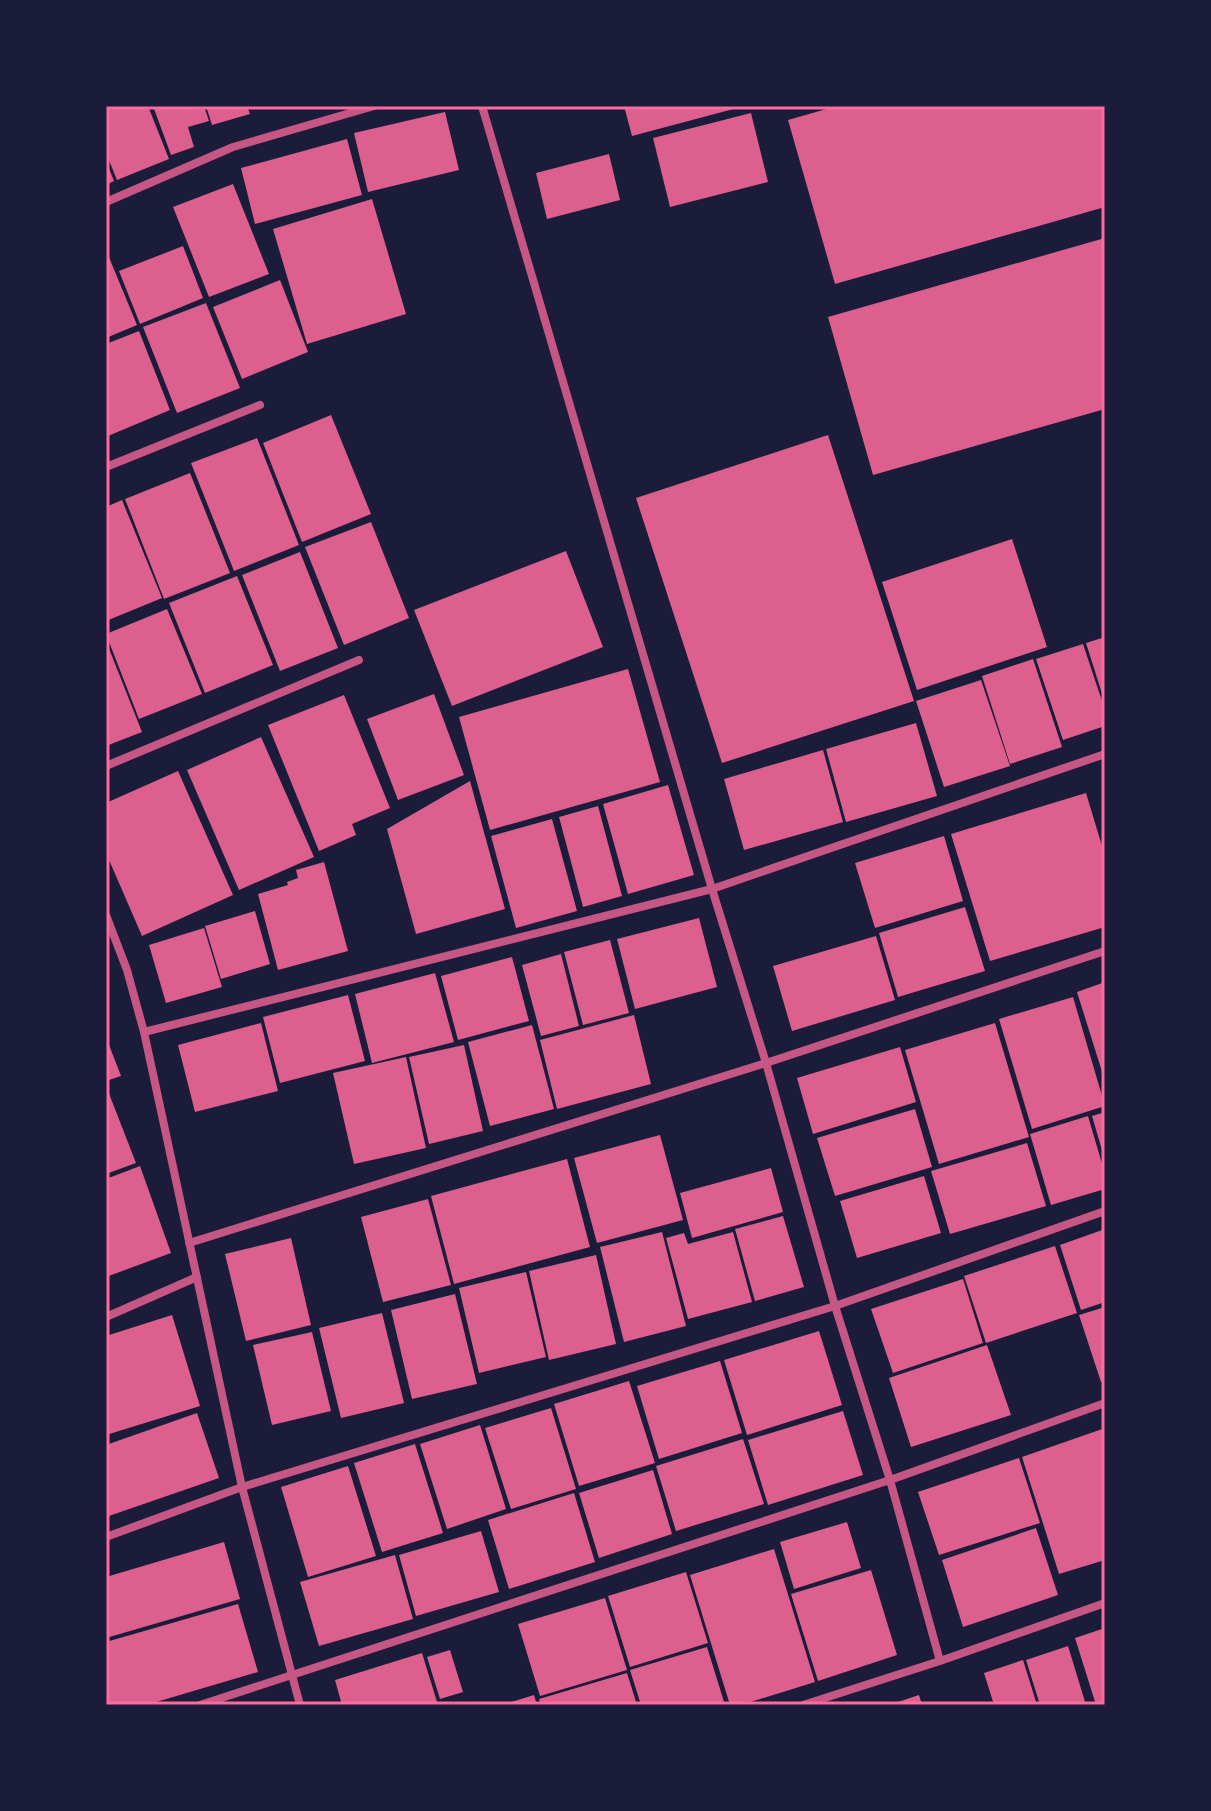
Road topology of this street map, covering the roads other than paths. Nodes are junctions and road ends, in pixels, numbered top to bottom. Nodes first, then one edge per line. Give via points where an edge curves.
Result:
1 (374, 106) edge
2 (482, 106) edge
3 (106, 202) edge
4 (260, 405) dead end
5 (106, 467) edge
6 (359, 660) dead end
7 (1105, 754) edge
8 (106, 766) edge
9 (712, 889) junction
10 (106, 915) edge
11 (1105, 951) edge
12 (144, 1032) junction
13 (766, 1063) junction
14 (1105, 1211) edge
15 (189, 1243) junction
16 (197, 1277) junction
17 (835, 1306) junction
18 (106, 1317) edge
19 (1105, 1403) edge
20 (890, 1480) junction
21 (242, 1487) junction
22 (106, 1537) edge
23 (1105, 1603) edge
24 (940, 1661) junction
25 (292, 1675) junction
26 (200, 1705) edge
27 (300, 1705) edge
28 (803, 1705) edge

1 - 3 street via 233,147
2 - 9 street
4 - 5 street
6 - 8 street
7 - 9 street
9 - 12 street
9 - 13 street
10 - 12 street
11 - 13 street
12 - 15 street
13 - 15 street
13 - 17 street
14 - 17 street
15 - 16 street
16 - 18 street
16 - 21 street
17 - 20 street
17 - 21 street
19 - 20 street
20 - 24 street
20 - 25 street
21 - 22 street
21 - 25 street
23 - 24 street
24 - 28 street
25 - 26 street
25 - 27 street

